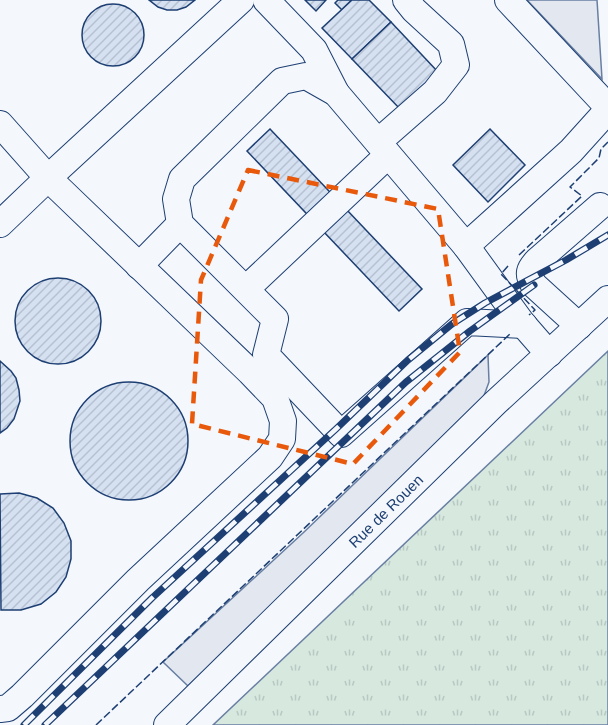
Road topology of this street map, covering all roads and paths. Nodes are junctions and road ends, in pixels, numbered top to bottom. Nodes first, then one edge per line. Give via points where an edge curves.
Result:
1 (241, 0) edge
2 (266, 0) edge
3 (406, 0) edge
4 (508, 0) edge
5 (336, 93) junction
6 (608, 108) edge
7 (0, 124) edge
8 (383, 148) junction
9 (48, 178) junction
10 (600, 206) dead end
11 (0, 224) edge
12 (180, 224) junction
13 (465, 246) junction
14 (139, 266) junction
15 (246, 289) junction
16 (608, 299) edge
17 (524, 325) junction
18 (579, 326) junction
19 (549, 354) junction
20 (258, 364) junction
21 (0, 710) edge
22 (167, 725) edge

1 - 9 street
2 - 5 street via 314,50
3 - 8 street via 451,44 456,65
4 - 6 street
5 - 8 street
5 - 12 street via 306,76 282,81 182,179 176,199
6 - 13 street via 571,151
7 - 9 street
8 - 13 street
8 - 15 street
9 - 11 street
9 - 14 street
10 - 18 street via 530,268 534,285
12 - 14 street
12 - 15 street
13 - 17 street
14 - 20 street
15 - 20 street via 275,319
16 - 18 street, Rue de Rouen
17 - 19 street
17 - 20 street via 467,322 341,434
18 - 19 street, Rue de Rouen
19 - 22 street, Rue de Rouen
20 - 21 street via 283,421 282,439 270,457 138,580 22,696

